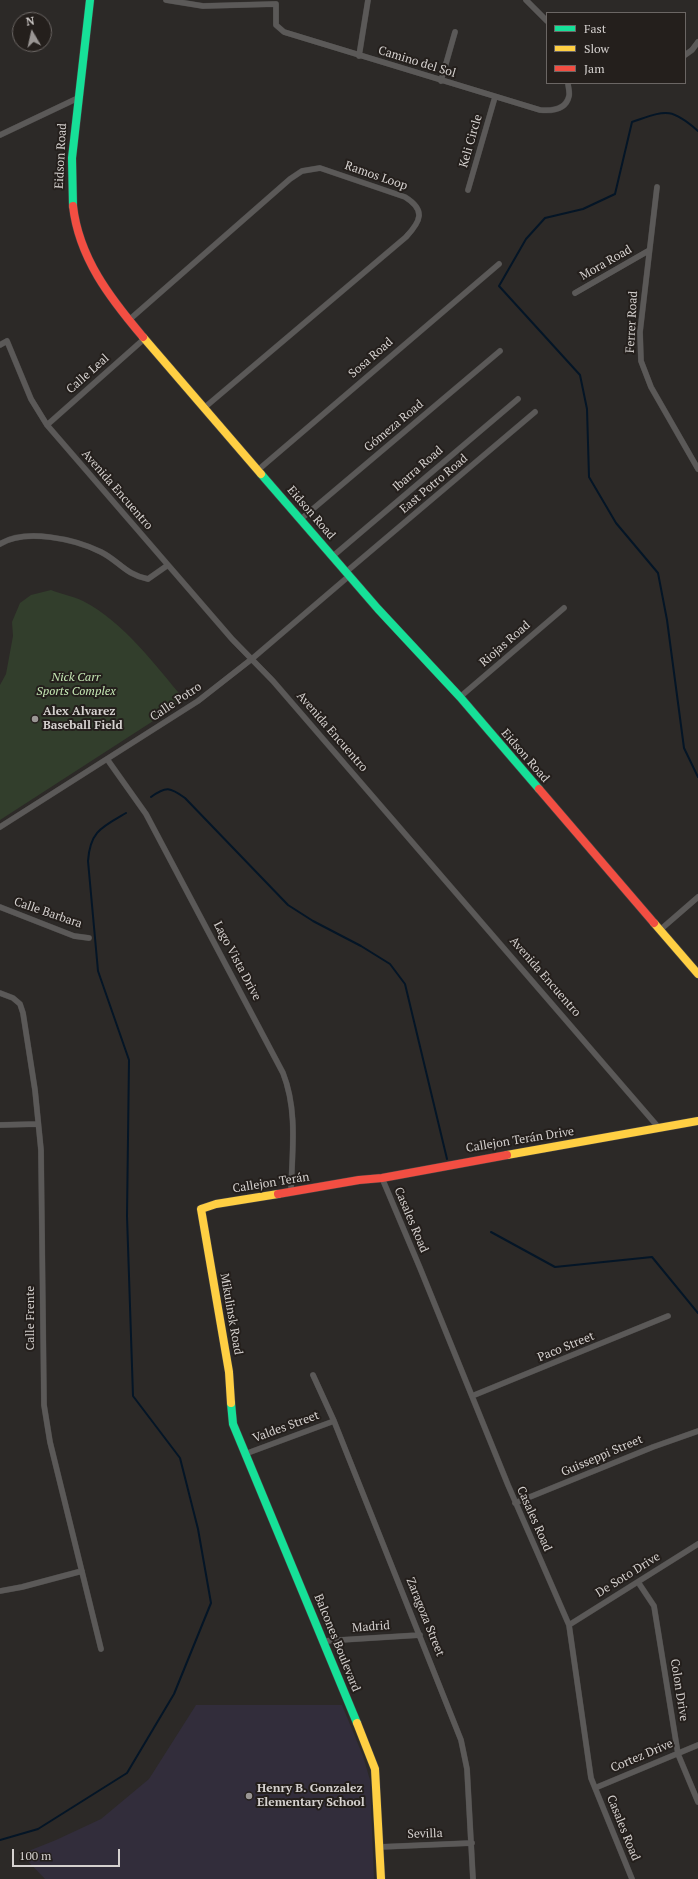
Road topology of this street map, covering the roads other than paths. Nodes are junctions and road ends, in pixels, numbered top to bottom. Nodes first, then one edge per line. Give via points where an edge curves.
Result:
1 (90, 0) edge
2 (166, 0) edge
3 (368, 0) edge
4 (526, 0) edge
5 (276, 2) edge
6 (546, 20) edge
7 (455, 32) dead end
8 (698, 42) edge
9 (686, 54) edge
10 (359, 56) junction
11 (441, 81) junction
12 (568, 84) edge
13 (495, 97) junction
14 (78, 98) junction
15 (0, 135) edge
16 (657, 186) dead end
17 (468, 190) dead end
18 (648, 251) junction
19 (499, 264) dead end
20 (575, 293) dead end
21 (129, 320) junction
22 (144, 340) junction
23 (0, 345) edge
24 (500, 351) dead end
25 (518, 398) dead end
26 (204, 408) junction
27 (535, 412) dead end
28 (47, 425) junction
29 (698, 469) edge
30 (258, 470) junction
31 (301, 519) junction
32 (0, 544) edge
33 (333, 556) junction
34 (168, 565) junction
35 (348, 574) junction
36 (564, 608) dead end
37 (253, 658) junction
38 (460, 697) junction
39 (107, 759) junction
40 (0, 827) edge
41 (698, 898) edge
42 (0, 907) edge
43 (660, 930) junction
44 (89, 938) dead end
45 (698, 974) edge
46 (0, 993) edge
47 (698, 1121) edge
48 (38, 1124) junction
49 (0, 1125) edge
50 (659, 1128) junction
51 (382, 1178) junction
52 (346, 1182) joint
53 (291, 1192) junction
54 (201, 1209) joint
55 (668, 1316) dead end
56 (312, 1375) dead end
57 (472, 1396) junction
58 (334, 1421) junction
59 (233, 1424) joint
60 (698, 1431) edge
61 (246, 1454) junction
62 (516, 1503) junction
63 (698, 1544) edge
64 (82, 1571) junction
65 (638, 1582) junction
66 (0, 1591) edge
67 (569, 1625) junction
68 (420, 1635) junction
69 (324, 1641) junction
70 (101, 1649) dead end
71 (698, 1745) edge
72 (678, 1754) junction
73 (595, 1788) junction
74 (698, 1802) edge
75 (472, 1843) junction
76 (379, 1847) junction
77 (381, 1879) edge
78 (473, 1879) edge
79 (632, 1879) edge

1 - 14 street, Eidson Road
2 - 5 street, Camino del Sol via 203,6
3 - 10 street
4 - 6 street
5 - 10 street, Camino del Sol via 276,25 284,32
7 - 11 street
8 - 9 street
10 - 11 street, Camino del Sol
11 - 13 street, Camino del Sol
12 - 13 street, Camino del Sol via 569,96 555,111 540,110
13 - 17 street, Keli Circle
14 - 15 street
14 - 21 street, Eidson Road via 70,167 75,223 85,253 98,278
16 - 18 street, Ferrer Road
18 - 20 street, Mora Road
18 - 29 street, Ferrer Road via 640,332 641,361 652,387
19 - 30 street, Sosa Road
21 - 22 street, Eidson Road
21 - 26 street, Ramos Loop via 302,171 320,168 405,197 416,205 420,218 416,227 406,237
22 - 26 street, Eidson Road
22 - 28 street, Calle Leal
23 - 28 street, Avenida Encuentro via 7,340 31,399
24 - 31 street, Gómeza Road
25 - 33 street, Ibarra Road
26 - 30 street, Eidson Road
27 - 35 street, East Potro Road
28 - 34 street, Avenida Encuentro
30 - 31 street, Eidson Road
31 - 33 street, Eidson Road
32 - 34 street via 8,538 22,536 82,544 102,552 138,577 148,579
33 - 35 street, Eidson Road
34 - 37 street, Avenida Encuentro via 232,639
35 - 37 street, Calle Potro
35 - 38 street, Eidson Road
36 - 38 street, Riojas Road
37 - 39 street, Calle Potro via 198,701
37 - 50 street, Avenida Encuentro via 515,958
38 - 43 street, Eidson Road
39 - 40 street, Calle Potro
39 - 53 street, Lago Vista Drive via 146,814 283,1073 292,1108
41 - 43 street
42 - 44 street, Calle Barbara via 74,936
43 - 45 street, Eidson Road
46 - 48 street, Calle Frente via 20,1004 23,1013
47 - 50 street, Callejon Terán Drive
48 - 49 street
48 - 64 street, Calle Frente via 43,1243 44,1405 50,1442
50 - 51 street, Callejon Terán Drive
51 - 52 street, Callejon Terán Drive
51 - 57 street, Casales Road
52 - 53 street, Callejon Terán
53 - 54 street, Callejon Terán via 216,1204
54 - 59 street, Mikulinsk Road via 229,1372
55 - 57 street, Paco Street
56 - 58 street, Zaragoza Street
57 - 62 street, Casales Road
58 - 61 street, Valdes Street
58 - 68 street, Zaragoza Street
59 - 61 street, Balcones Boulevard
60 - 62 street, Guisseppi Street
61 - 69 street, Balcones Boulevard
62 - 67 street, Casales Road
63 - 65 street, De Soto Drive
64 - 66 street
64 - 70 street, Calle Frente
65 - 67 street, De Soto Drive
65 - 72 street, Colon Drive via 654,1606
67 - 73 street, Casales Road via 591,1778
68 - 69 street, Madrid
68 - 75 street, Zaragoza Street via 461,1740 467,1769
69 - 76 street, Balcones Boulevard via 374,1769
71 - 72 street, Cortez Drive
72 - 73 street, Cortez Drive
72 - 74 street, Colon Drive
73 - 79 street, Casales Road
75 - 76 street, Sevilla
75 - 78 street, Zaragoza Street
76 - 77 street, Balcones Boulevard

